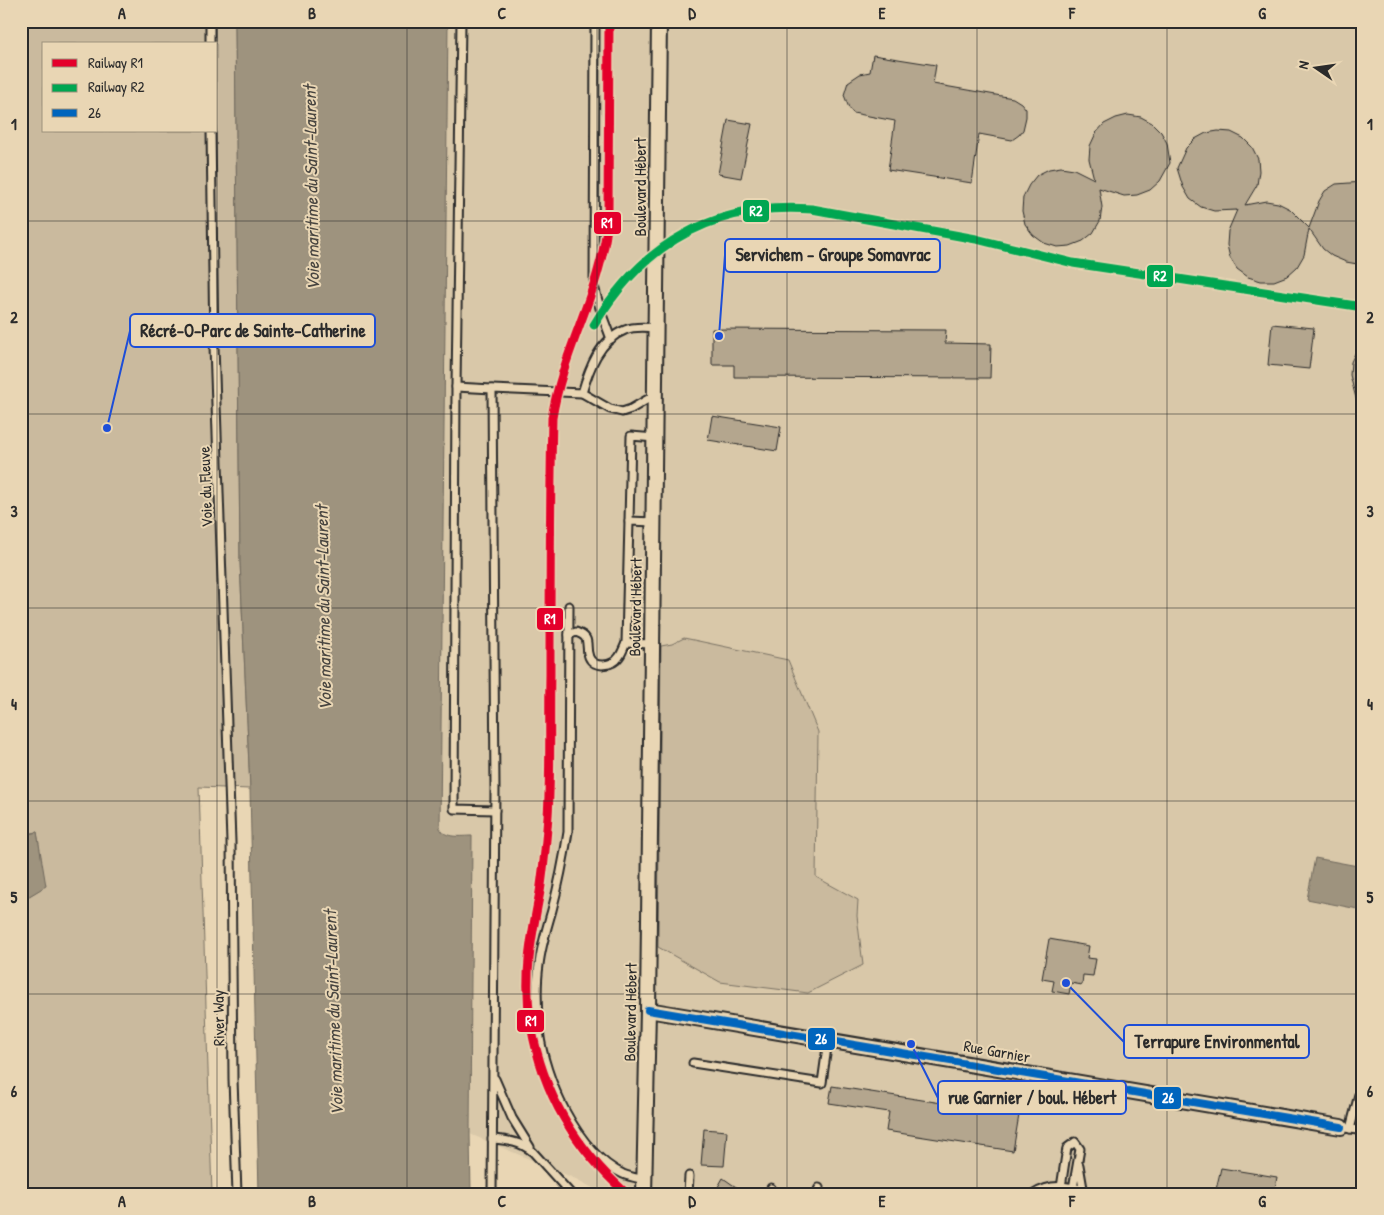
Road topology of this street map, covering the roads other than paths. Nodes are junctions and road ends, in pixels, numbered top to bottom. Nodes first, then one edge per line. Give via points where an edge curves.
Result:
1 (210, 21) edge
2 (461, 21) edge
3 (596, 21) edge
4 (659, 21) edge
5 (210, 42) edge
6 (211, 132) edge
7 (656, 328) junction
8 (611, 339) junction
9 (456, 387) junction
10 (492, 388) junction
11 (582, 393) junction
12 (655, 395) junction
13 (655, 438) junction
14 (629, 521) junction
15 (654, 522) junction
16 (569, 606) dead end
17 (570, 635) junction
18 (626, 643) junction
19 (652, 644) junction
20 (495, 810) junction
21 (231, 842) joint
22 (648, 1010) junction
23 (828, 1040) junction
24 (693, 1063) dead end
25 (493, 1071) junction
26 (1363, 1079) edge
27 (1345, 1128) junction
28 (1363, 1131) edge
29 (492, 1139) junction
30 (533, 1152) junction
31 (1078, 1160) junction
32 (689, 1176) dead end
33 (1061, 1186) junction
34 (644, 1187) edge
35 (1073, 1191) edge
36 (1084, 1192) edge
37 (237, 1194) edge
38 (492, 1194) edge
39 (571, 1194) edge
40 (688, 1194) edge
41 (1034, 1194) edge
42 (1060, 1194) edge

1 - 5 lane
2 - 9 lane
3 - 8 lane via 594,286
4 - 7 street, Boulevard Hébert
6 - 21 lane, Voie du Fleuve via 214,346
7 - 8 lane via 624,330
7 - 12 street, Boulevard Hébert
8 - 11 lane via 590,368
9 - 10 lane
9 - 20 lane via 454,809
10 - 11 lane
10 - 20 lane
11 - 12 lane via 622,412
12 - 13 street, Boulevard Hébert
13 - 14 lane via 631,436
13 - 15 street, Boulevard Hébert
14 - 15 lane
14 - 18 lane
15 - 19 street, Boulevard Hébert
16 - 17 lane
17 - 18 lane via 576,632 583,634 587,639 589,657 601,665 619,658
17 - 34 lane via 568,832 563,866 538,966 539,1031 546,1064 571,1121 609,1165
18 - 19 lane
19 - 22 street, Boulevard Hébert
20 - 25 lane
21 - 37 lane, River Way
22 - 23 street, Rue Garnier
22 - 34 street, Boulevard Hébert
23 - 24 lane via 822,1083
23 - 27 street, Rue Garnier
25 - 29 lane
25 - 30 lane via 512,1118
26 - 27 lane
27 - 28 lane
29 - 30 lane via 514,1141
29 - 38 lane
30 - 39 lane
31 - 33 lane via 1080,1149 1075,1142 1067,1148
31 - 35 lane
31 - 36 lane
32 - 40 lane
33 - 35 lane
33 - 41 lane
33 - 42 lane
35 - 36 lane

